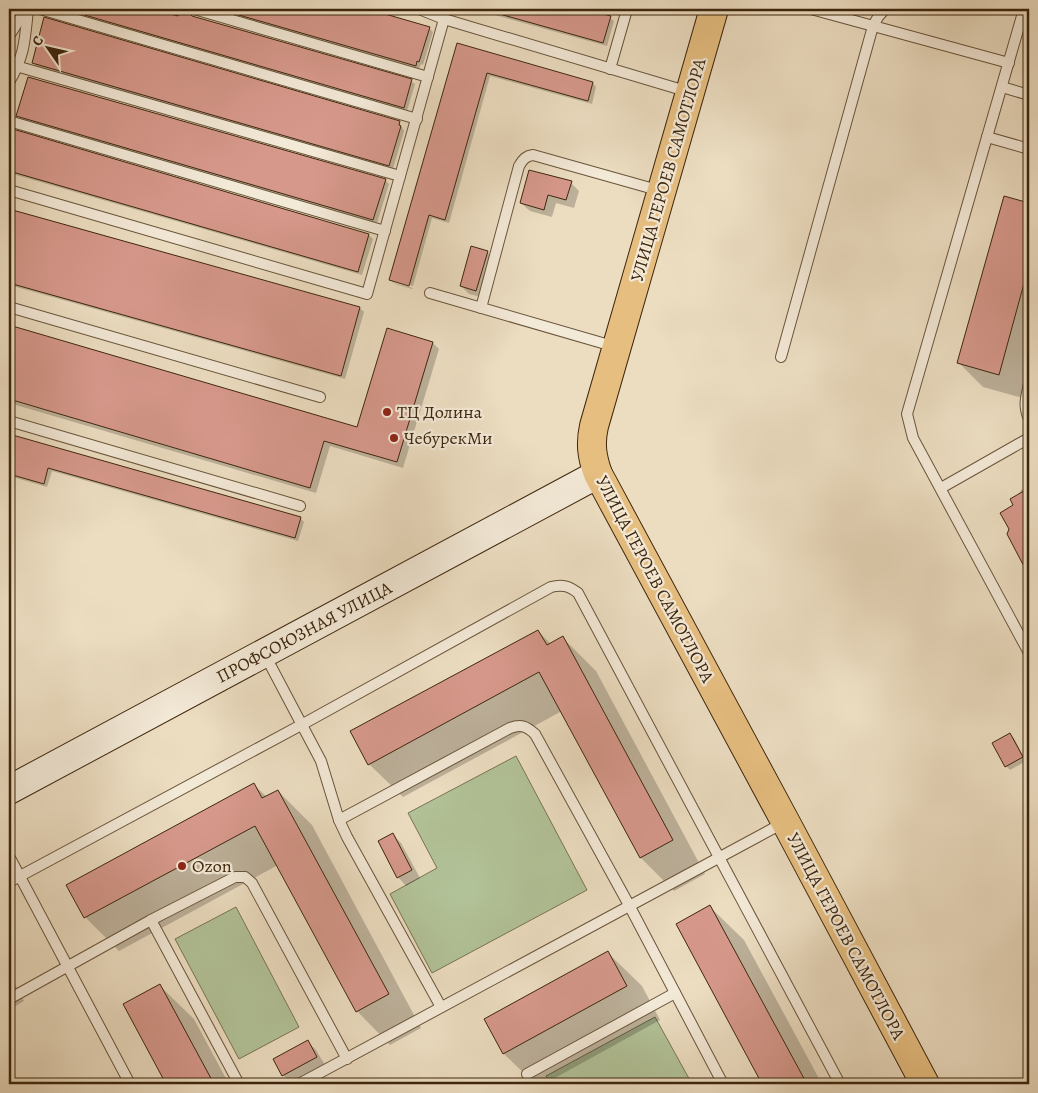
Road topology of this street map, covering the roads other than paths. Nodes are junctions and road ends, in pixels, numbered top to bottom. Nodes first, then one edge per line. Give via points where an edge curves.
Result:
1 (27, 9) edge
2 (40, 9) edge
3 (194, 9) edge
4 (418, 9) edge
5 (625, 9) edge
6 (714, 9) edge
7 (811, 9) edge
8 (885, 9) edge
9 (1024, 9) edge
10 (841, 12) edge
11 (444, 19) junction
12 (873, 26) junction
13 (9, 36) edge
14 (1009, 63) junction
15 (14, 65) edge
16 (610, 68) junction
17 (428, 77) junction
18 (9, 82) edge
19 (1002, 87) junction
20 (690, 92) junction
21 (1029, 95) edge
22 (417, 119) junction
23 (9, 121) edge
24 (987, 137) junction
25 (1029, 149) edge
26 (400, 176) junction
27 (9, 190) edge
28 (662, 191) junction
29 (385, 231) junction
30 (430, 293) dead end
31 (9, 307) edge
32 (481, 308) junction
33 (616, 348) junction
34 (780, 357) dead end
35 (1029, 384) edge
36 (320, 398) dead end
37 (1029, 419) edge
38 (9, 421) edge
39 (1029, 438) edge
40 (598, 474) junction
41 (941, 488) junction
42 (300, 506) dead end
43 (1029, 653) edge
44 (265, 654) junction
45 (303, 724) junction
46 (9, 790) edge
47 (339, 820) junction
48 (786, 821) junction
49 (9, 856) edge
50 (719, 857) junction
51 (19, 876) junction
52 (9, 882) edge
53 (630, 905) junction
54 (151, 920) junction
55 (68, 967) junction
56 (675, 993) junction
57 (9, 999) edge
58 (440, 1007) junction
59 (347, 1059) junction
60 (527, 1074) dead end
61 (130, 1084) edge
62 (239, 1084) edge
63 (299, 1084) edge
64 (723, 1084) edge
65 (840, 1084) edge
66 (925, 1084) edge

1 - 13 lane
1 - 15 lane via 24,49
2 - 22 lane
3 - 17 lane
4 - 11 lane
5 - 16 lane
6 - 20 main road, УЛИЦА ГЕРОЕВ САМОТЛОРА
7 - 10 lane
8 - 12 lane
9 - 14 lane
10 - 12 lane
11 - 16 lane
11 - 17 lane
12 - 14 lane
12 - 34 lane
14 - 19 lane
15 - 18 lane
15 - 26 lane
16 - 20 lane
17 - 22 lane
19 - 21 lane
19 - 24 lane
20 - 28 main road, УЛИЦА ГЕРОЕВ САМОТЛОРА
22 - 26 lane
23 - 29 lane
24 - 25 lane
24 - 41 lane via 908,414 913,438
26 - 29 lane
27 - 29 lane via 367,294
28 - 32 lane via 528,156 519,166
28 - 33 main road, УЛИЦА ГЕРОЕВ САМОТЛОРА
30 - 32 lane
31 - 36 lane
32 - 33 lane
33 - 40 main road, УЛИЦА ГЕРОЕВ САМОТЛОРА via 592,436 592,454
35 - 37 lane via 1025,400
38 - 42 lane
39 - 41 lane
40 - 44 main road, ПРОФСОЮЗНАЯ УЛИЦА
40 - 48 main road, УЛИЦА ГЕРОЕВ САМОТЛОРА
41 - 43 lane
44 - 45 lane
44 - 46 main road, ПРОФСОЮЗНАЯ УЛИЦА
45 - 47 lane via 321,760
45 - 50 lane via 551,587 570,587 578,593
45 - 51 lane
47 - 53 lane via 519,724 534,734
47 - 58 lane
48 - 50 lane
48 - 66 main road, УЛИЦА ГЕРОЕВ САМОТЛОРА
49 - 51 lane
50 - 53 lane
50 - 65 lane
51 - 52 lane
51 - 55 lane
53 - 56 lane
53 - 58 lane
54 - 55 lane
54 - 59 lane via 235,877 245,878 252,883
54 - 62 lane
55 - 57 lane
55 - 61 lane
56 - 60 lane
56 - 64 lane
58 - 59 lane
59 - 63 lane

